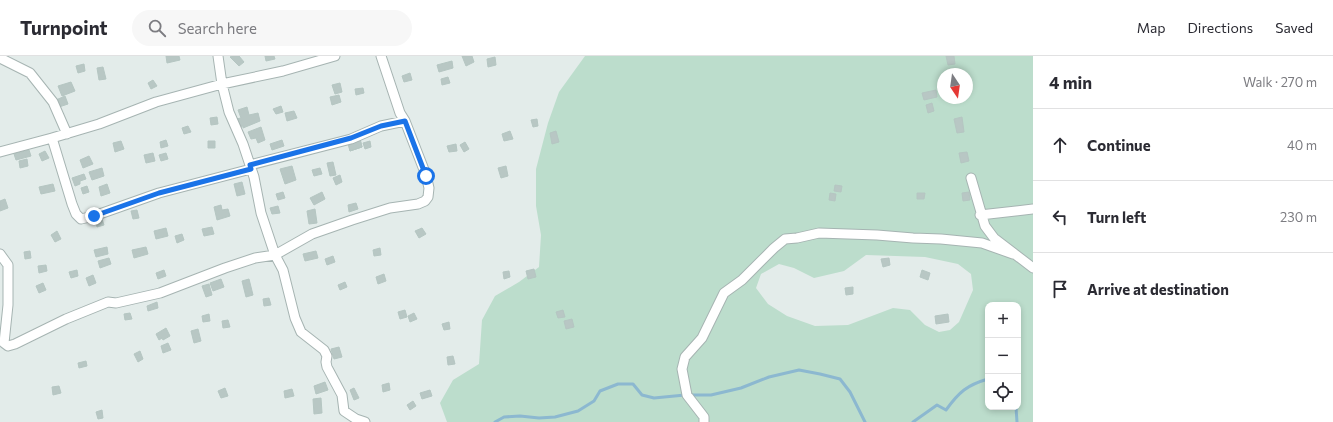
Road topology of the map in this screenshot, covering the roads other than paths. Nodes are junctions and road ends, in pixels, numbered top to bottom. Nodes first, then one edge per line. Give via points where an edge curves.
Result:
1 (218, 56) edge
2 (335, 56) edge
3 (381, 56) edge
4 (0, 58) edge
5 (222, 84) junction
6 (405, 121) junction
7 (67, 134) junction
8 (52, 138) junction
9 (0, 152) edge
10 (250, 167) junction
11 (971, 178) dead end
12 (1033, 209) edge
13 (980, 215) junction
14 (0, 254) edge
15 (1013, 254) junction
16 (275, 255) junction
17 (1033, 268) edge
18 (365, 422) edge
19 (704, 422) edge

1 - 5 street
2 - 5 street via 283,71
3 - 6 street
4 - 7 street via 30,73 53,102
5 - 7 street via 156,102
5 - 10 street via 229,112
6 - 10 street via 381,126 351,138
6 - 16 street via 429,188 425,201 390,208 312,234
7 - 8 street
8 - 9 street
8 - 10 street via 72,204 80,219
10 - 16 street
11 - 13 street
12 - 13 street
13 - 15 street via 994,238
14 - 16 street via 8,264 8,305 4,343 8,346 108,302 116,303 160,293 255,258
15 - 17 street
15 - 19 street via 982,243 941,238 819,233 786,239 742,280 724,293 702,338 685,357 682,369 687,395 704,417
16 - 18 street via 301,332 324,350 327,356 326,367 342,395 344,412

